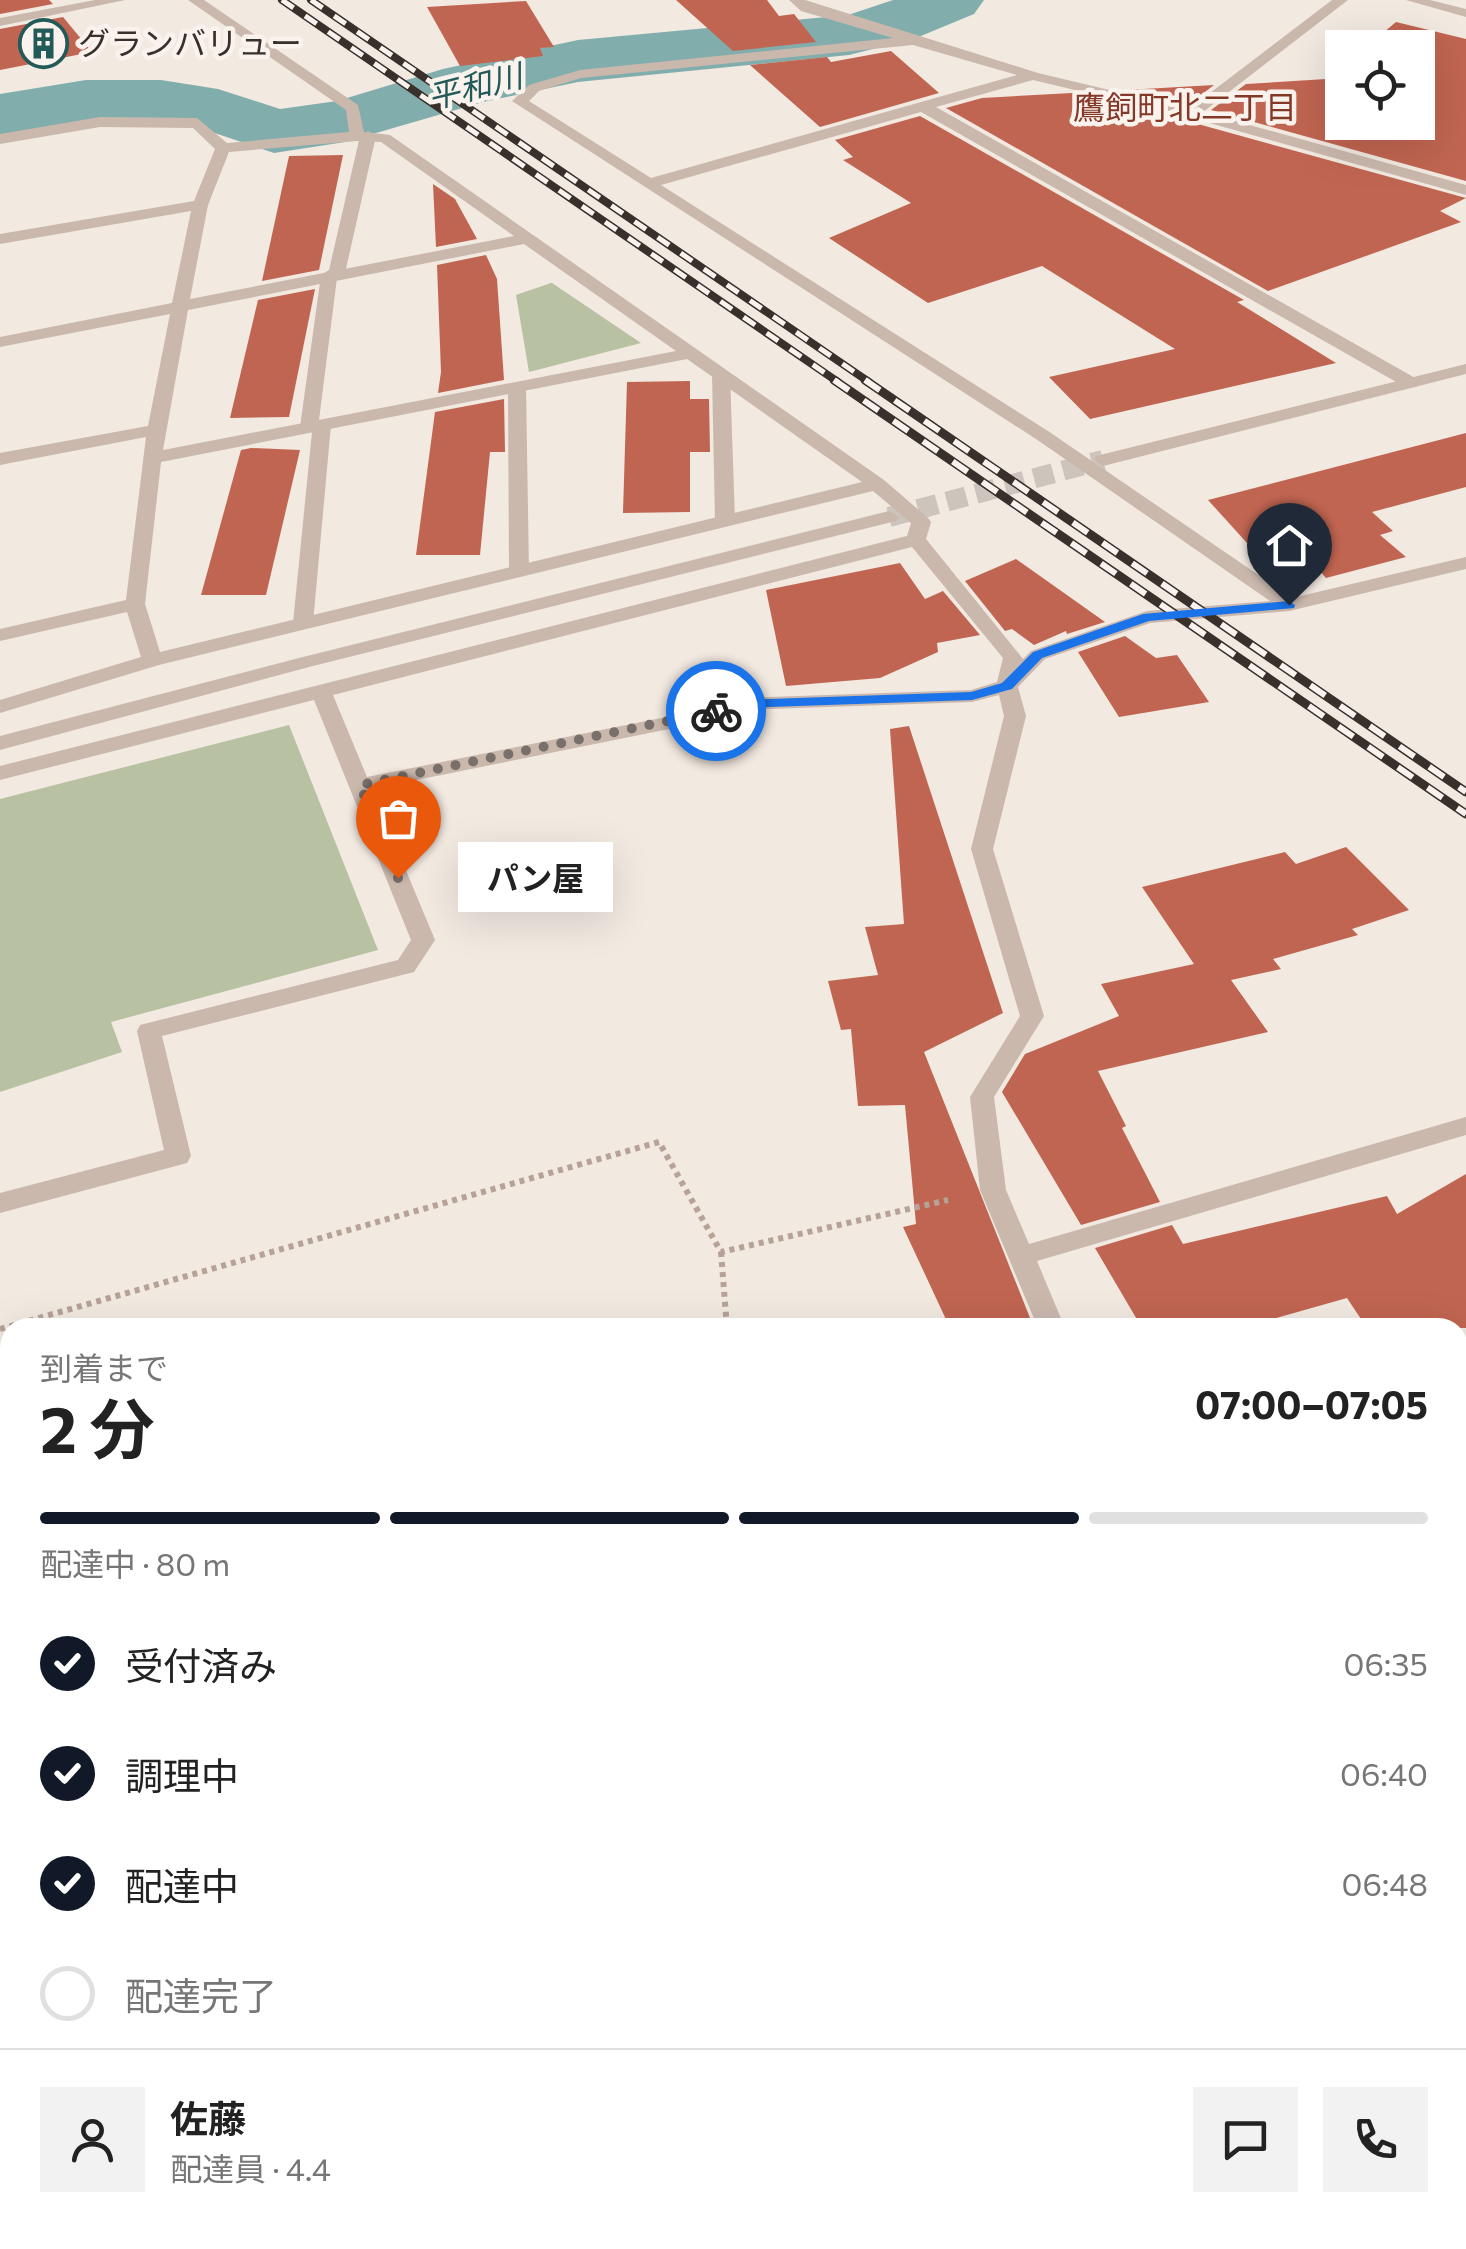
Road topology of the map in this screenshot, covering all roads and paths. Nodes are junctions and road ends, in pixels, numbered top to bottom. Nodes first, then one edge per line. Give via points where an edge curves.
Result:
1 (118, 0) edge
2 (194, 0) edge
3 (796, 0) edge
4 (1341, 0) edge
5 (1414, 0) edge
6 (1466, 13) edge
7 (0, 22) edge
8 (910, 41) junction
9 (1034, 76) junction
10 (924, 107) junction
11 (1192, 114) junction
12 (362, 136) junction
13 (0, 139) edge
14 (223, 148) junction
15 (651, 182) junction
16 (1466, 190) edge
17 (200, 205) junction
18 (0, 238) edge
19 (528, 238) junction
20 (333, 274) junction
21 (178, 305) junction
22 (0, 342) edge
23 (690, 352) junction
24 (1466, 370) edge
25 (720, 374) junction
26 (1411, 383) junction
27 (516, 386) junction
28 (316, 426) junction
29 (156, 430) junction
30 (152, 458) junction
31 (0, 459) edge
32 (1103, 460) tunnel mouth
33 (877, 484) junction
34 (889, 516) tunnel mouth
35 (725, 521) junction
36 (916, 540) junction
37 (1466, 563) edge
38 (519, 571) junction
39 (134, 604) junction
40 (1289, 605) junction
41 (303, 623) junction
42 (0, 635) edge
43 (152, 660) junction
44 (1007, 686) junction
45 (321, 692) junction
46 (0, 707) edge
47 (0, 744) edge
48 (0, 773) edge
49 (360, 785) junction
50 (1466, 1126) edge
51 (993, 1190) junction
52 (0, 1203) edge
53 (721, 1252) junction
54 (1021, 1256) junction
55 (39, 1318) edge
56 (727, 1318) edge
57 (1048, 1318) edge

1 - 7 street
2 - 12 street via 353,108
3 - 8 street
4 - 11 street
5 - 6 street
8 - 9 street
8 - 15 street via 580,74 534,88 520,101
9 - 10 street
9 - 11 street
10 - 15 street
10 - 26 street
11 - 16 street
12 - 14 street
12 - 19 street via 386,138
12 - 20 street
13 - 14 street via 100,122 197,122
14 - 17 street
15 - 40 street
17 - 18 street
17 - 21 street
19 - 20 street
19 - 23 street
20 - 21 street
20 - 28 street
21 - 22 street
21 - 29 street
23 - 25 street
23 - 27 street
24 - 26 street
25 - 33 street
25 - 35 street
26 - 32 street
27 - 28 street
27 - 38 street
28 - 30 street
28 - 41 street
29 - 30 street
29 - 31 street
30 - 39 street
33 - 35 street
33 - 36 street via 921,522
34 - 47 street
35 - 38 street
36 - 44 street via 1013,657
36 - 45 street
37 - 40 street
38 - 41 street
39 - 42 street
39 - 43 street
40 - 44 street via 1148,617 1038,655
41 - 43 street
43 - 46 street
44 - 49 street via 972,696 740,704
44 - 51 street via 1015,716 982,849 1032,1016 982,1097
45 - 48 street
45 - 49 street
49 - 52 street via 423,940 406,966 150,1031 178,1156
50 - 54 street
51 - 53 path
51 - 54 street
53 - 55 path via 659,1142
53 - 56 path
54 - 57 street

